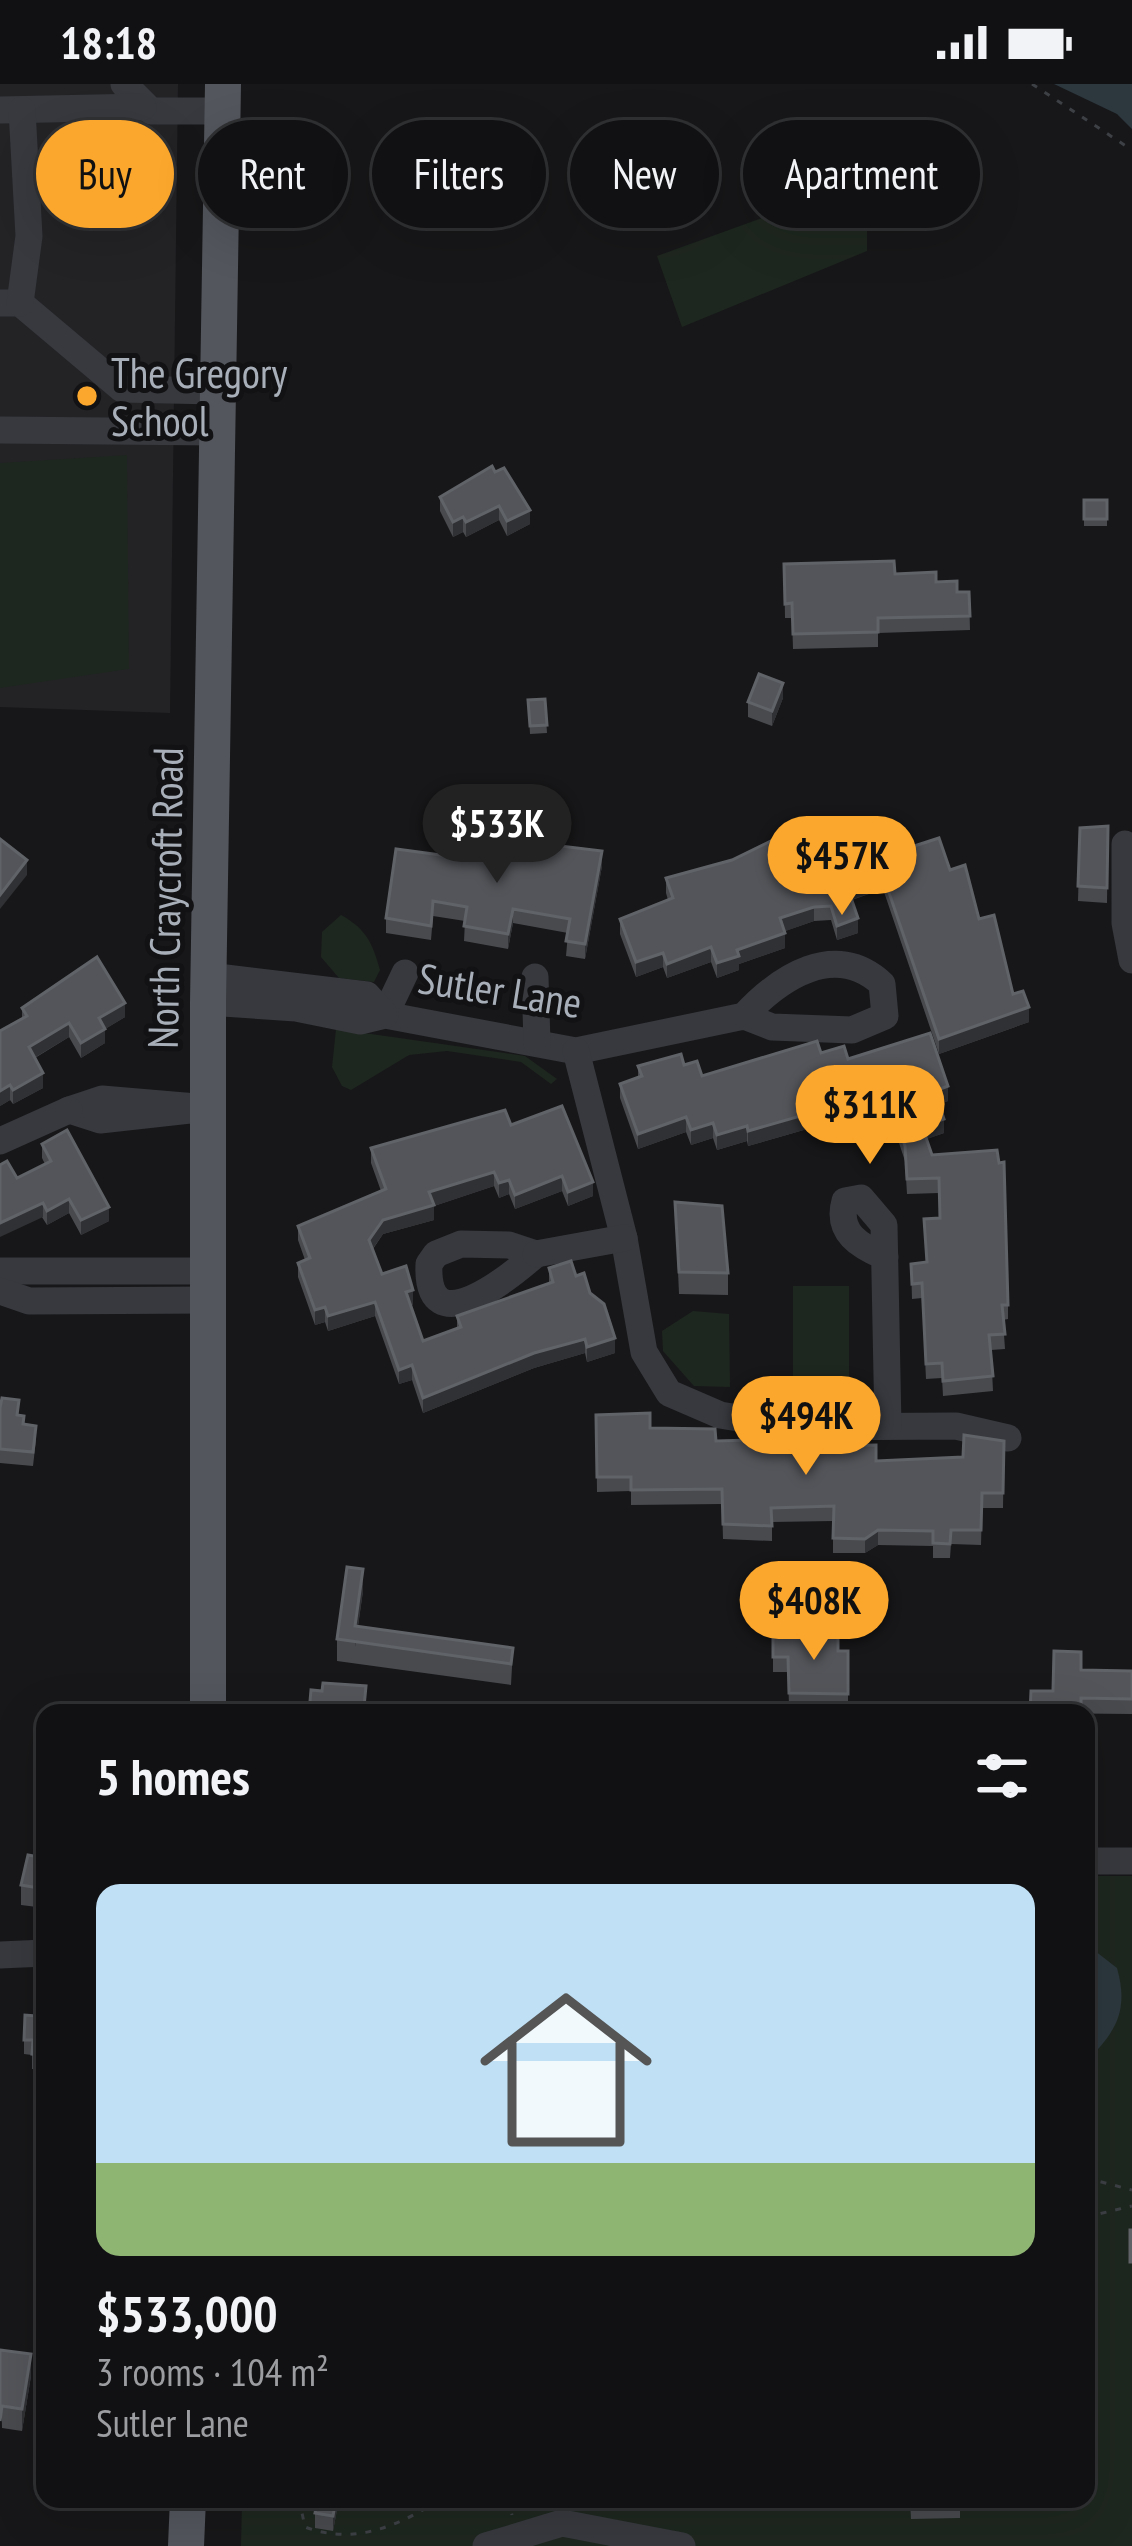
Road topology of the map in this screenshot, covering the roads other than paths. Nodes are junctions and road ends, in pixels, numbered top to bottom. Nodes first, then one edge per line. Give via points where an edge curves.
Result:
1 (124, 84) edge
2 (222, 98) edge
3 (142, 107) junction
4 (11, 110) edge
5 (10, 303) edge
6 (216, 391) junction
7 (0, 430) edge
8 (216, 432) junction
9 (1125, 844) dead end
10 (1132, 960) edge
11 (405, 974) dead end
12 (535, 976) dead end
13 (208, 989) junction
14 (385, 1015) junction
15 (744, 1016) junction
16 (537, 1043) junction
17 (576, 1051) junction
18 (208, 1108) junction
19 (0, 1141) edge
20 (624, 1238) junction
21 (536, 1254) dead end
22 (885, 1257) dead end
23 (0, 1271) edge
24 (211, 1285) junction
25 (0, 1291) edge
26 (888, 1426) junction
27 (1008, 1438) edge
28 (208, 1704) edge
29 (1095, 1861) edge
30 (1132, 1861) edge
31 (36, 1953) edge
32 (0, 1954) edge
33 (188, 2508) edge
34 (186, 2546) edge
35 (486, 2546) edge
36 (682, 2546) edge

1 - 3 street
2 - 3 street
2 - 6 main road, North Craycroft Road
3 - 4 street
4 - 5 street via 29,236
5 - 6 street via 122,389
6 - 8 main road, North Craycroft Road
7 - 8 street
8 - 13 main road, North Craycroft Road
9 - 10 street
11 - 14 street
12 - 16 street
13 - 14 street, Sutler Lane via 360,1021
13 - 18 main road, North Craycroft Road
14 - 16 street, Sutler Lane
15 - 15 street, Sutler Lane via 772,1027 852,1030 885,1016 886,1002 872,975 827,965 783,980
15 - 17 street, Sutler Lane
16 - 17 street, Sutler Lane
17 - 20 street
18 - 19 street via 102,1099
18 - 24 main road, North Craycroft Road
20 - 21 street
20 - 26 street via 644,1352 669,1393 720,1415 793,1427
22 - 26 street
23 - 24 street
24 - 25 street via 28,1301
24 - 28 main road, North Craycroft Road
26 - 27 street via 956,1426
29 - 30 street
31 - 32 street
33 - 34 main road
35 - 36 street via 562,2523

